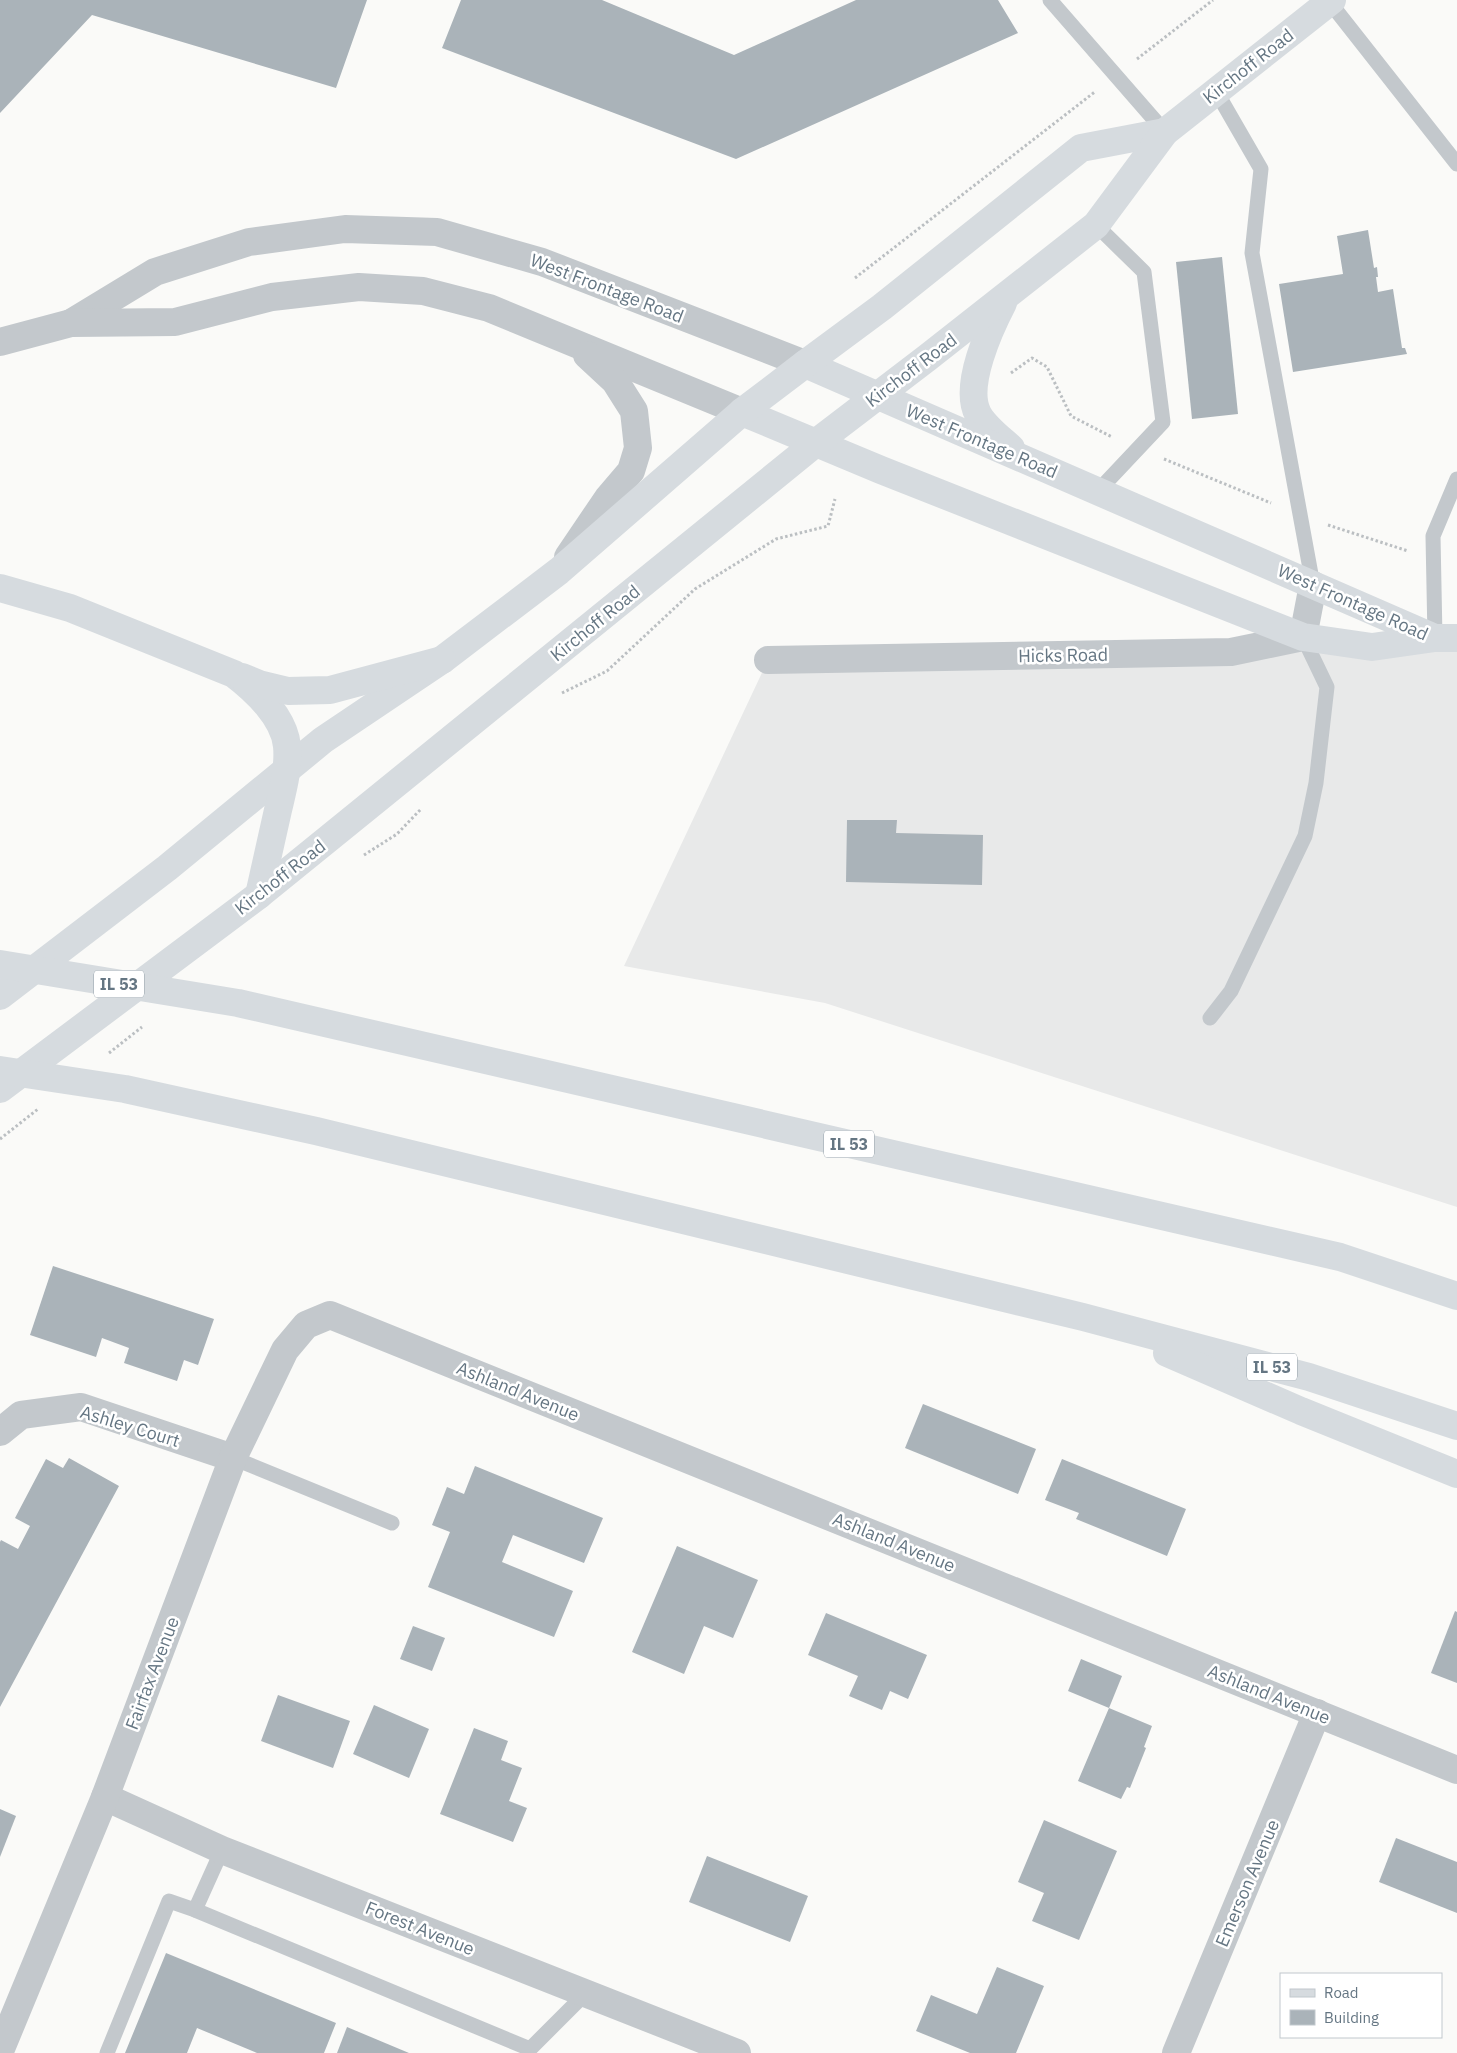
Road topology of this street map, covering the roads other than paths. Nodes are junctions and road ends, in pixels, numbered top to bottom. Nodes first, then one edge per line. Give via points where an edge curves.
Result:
1 (1050, 0) edge
2 (1330, 1) edge
3 (1216, 91) junction
4 (1165, 132) junction
5 (1457, 164) edge
6 (1096, 225) junction
7 (1007, 295) junction
8 (71, 323) junction
9 (0, 342) edge
10 (575, 343) junction
11 (805, 364) junction
12 (877, 395) junction
13 (742, 412) junction
14 (817, 442) junction
15 (1023, 459) junction
16 (1457, 479) edge
17 (1098, 491) junction
18 (559, 571) junction
19 (1313, 585) junction
20 (0, 588) edge
21 (1303, 637) junction
22 (1446, 638) edge
23 (442, 660) junction
24 (768, 660) dead end
25 (234, 674) junction
26 (287, 771) junction
27 (259, 895) junction
28 (0, 964) edge
29 (0, 996) edge
30 (1210, 1018) dead end
31 (0, 1070) edge
32 (0, 1089) edge
33 (1457, 1296) edge
34 (330, 1315) joint
35 (1083, 1317) junction
36 (1457, 1426) edge
37 (0, 1432) edge
38 (233, 1458) junction
39 (1457, 1474) edge
40 (392, 1523) dead end
41 (1317, 1713) junction
42 (1457, 1770) edge
43 (105, 1797) junction
44 (222, 1850) junction
45 (195, 1910) junction
46 (586, 1993) junction
47 (0, 2051) edge
48 (107, 2053) edge
49 (737, 2053) edge
50 (1176, 2053) edge

1 - 4 lane
2 - 3 main road, Kirchoff Road
2 - 5 lane
3 - 4 main road, Kirchoff Road
3 - 19 lane via 1261,169 1252,253
4 - 6 main road, Kirchoff Road
4 - 11 main road, Kirchoff Road via 1081,148 882,308
6 - 7 main road, Kirchoff Road
6 - 17 lane via 1144,272 1163,422
7 - 12 main road, Kirchoff Road
7 - 15 main road via 979,358 974,392 978,413
8 - 9 street, West Frontage Road
8 - 10 street, West Frontage Road via 175,322 272,297 359,287 423,291 480,305
8 - 11 street, West Frontage Road via 154,272 249,242 346,229 437,232 542,262
10 - 13 street, West Frontage Road
10 - 18 street via 615,382 634,411 638,448 632,471 608,498
11 - 12 main road, West Frontage Road
11 - 13 main road, Kirchoff Road
12 - 14 main road, Kirchoff Road
12 - 15 main road, West Frontage Road
13 - 14 main road, West Frontage Road
13 - 18 main road, Kirchoff Road
14 - 21 main road, West Frontage Road via 890,474
14 - 27 main road, Kirchoff Road
15 - 17 main road, West Frontage Road
16 - 22 lane via 1433,536 1433,556
17 - 19 main road, West Frontage Road
18 - 23 main road, Kirchoff Road
19 - 21 street
19 - 22 main road, West Frontage Road
20 - 25 main road via 70,608
21 - 22 main road, West Frontage Road via 1372,647
21 - 24 street, Hicks Road via 1230,652
21 - 30 lane via 1327,687 1316,783 1305,836 1231,991
23 - 25 main road via 330,690 288,690
23 - 26 main road, Kirchoff Road via 323,740
25 - 26 main road via 251,688 282,730 287,745
26 - 27 main road
26 - 29 main road, Kirchoff Road
27 - 32 main road, Kirchoff Road
28 - 33 main road, IL 53 via 238,1003 1340,1256
31 - 35 main road, IL 53 via 125,1089 325,1134
34 - 38 street, Fairfax Avenue via 306,1325 285,1350
34 - 41 street, Ashland Avenue
35 - 36 main road, IL 53 via 1309,1377
35 - 39 main road
37 - 38 street, Ashley Court via 21,1415 81,1408
38 - 40 lane
38 - 43 street, Fairfax Avenue
41 - 42 street, Ashland Avenue
41 - 50 street, Emerson Avenue
43 - 44 street, Forest Avenue
43 - 47 street, Fairfax Avenue
44 - 45 lane
44 - 46 street, Forest Avenue
45 - 46 lane via 530,2049
45 - 48 lane via 169,1901
46 - 49 street, Forest Avenue

